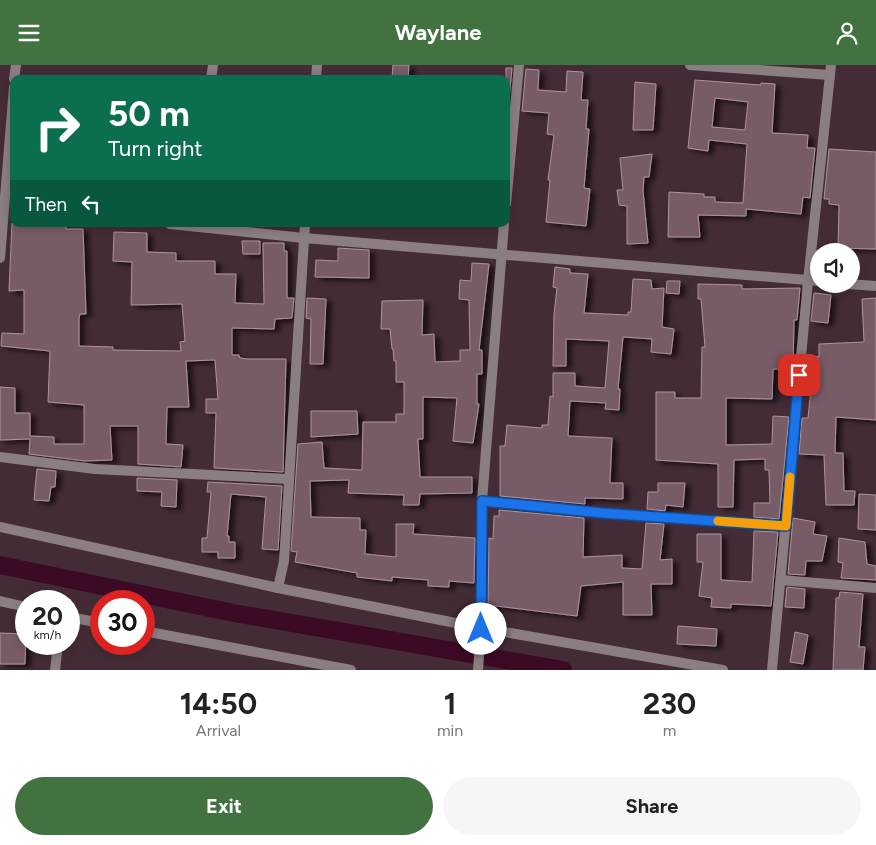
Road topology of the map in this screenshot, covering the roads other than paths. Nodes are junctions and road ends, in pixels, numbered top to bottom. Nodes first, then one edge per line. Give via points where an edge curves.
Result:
1 (519, 65) edge
2 (690, 65) edge
3 (711, 66) edge
4 (830, 70) edge
5 (10, 147) edge
6 (510, 161) edge
7 (6, 207) edge
8 (211, 227) edge
9 (305, 227) edge
10 (504, 227) edge
11 (304, 238) junction
12 (502, 254) junction
13 (0, 257) edge
14 (808, 281) junction
15 (860, 285) edge
16 (876, 286) edge
17 (0, 457) edge
18 (289, 479) junction
19 (482, 501) junction
20 (786, 526) junction
21 (0, 527) edge
22 (781, 580) junction
23 (278, 588) junction
24 (876, 588) edge
25 (0, 601) edge
26 (15, 604) edge
27 (481, 629) junction
28 (155, 633) edge
29 (57, 655) edge
30 (478, 669) edge
31 (55, 670) edge
32 (351, 670) edge
33 (724, 670) edge
34 (772, 670) edge

1 - 6 street
2 - 3 street
3 - 4 street
4 - 14 street
5 - 7 street
7 - 13 street
8 - 11 street
9 - 11 street
10 - 12 street
11 - 12 street
11 - 18 street
12 - 14 street
12 - 19 street
14 - 20 street
15 - 16 street
17 - 18 street via 95,469
18 - 23 street via 284,561
19 - 20 street
19 - 27 street
20 - 22 street
21 - 23 street
22 - 24 street
22 - 34 street
23 - 27 street
25 - 26 street
27 - 30 street
27 - 33 street
28 - 32 street
29 - 31 street

